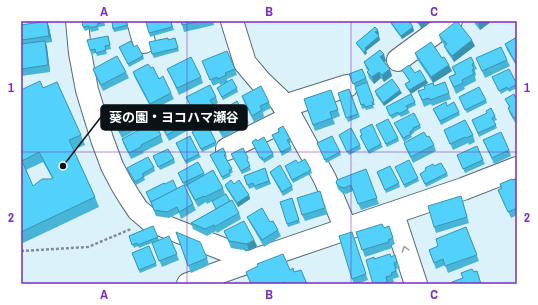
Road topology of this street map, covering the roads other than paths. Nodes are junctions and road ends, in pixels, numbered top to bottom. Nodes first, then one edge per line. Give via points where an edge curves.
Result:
1 (77, 21) edge
2 (138, 21) edge
3 (232, 21) edge
4 (451, 21) edge
5 (144, 42) dead end
6 (398, 60) dead end
7 (347, 86) dead end
8 (288, 111) junction
9 (227, 149) dead end
10 (517, 168) edge
11 (393, 214) junction
12 (346, 230) junction
13 (237, 272) edge
14 (188, 284) edge
15 (416, 284) edge

1 - 13 street via 86,90 112,166 122,185 138,210 151,221 228,251 239,260
2 - 5 street
3 - 8 street via 245,64
4 - 6 street
7 - 8 street
8 - 9 street
8 - 12 street via 325,179
10 - 11 street
11 - 12 street
15 -> 11 street
12 - 13 street
13 - 14 street

